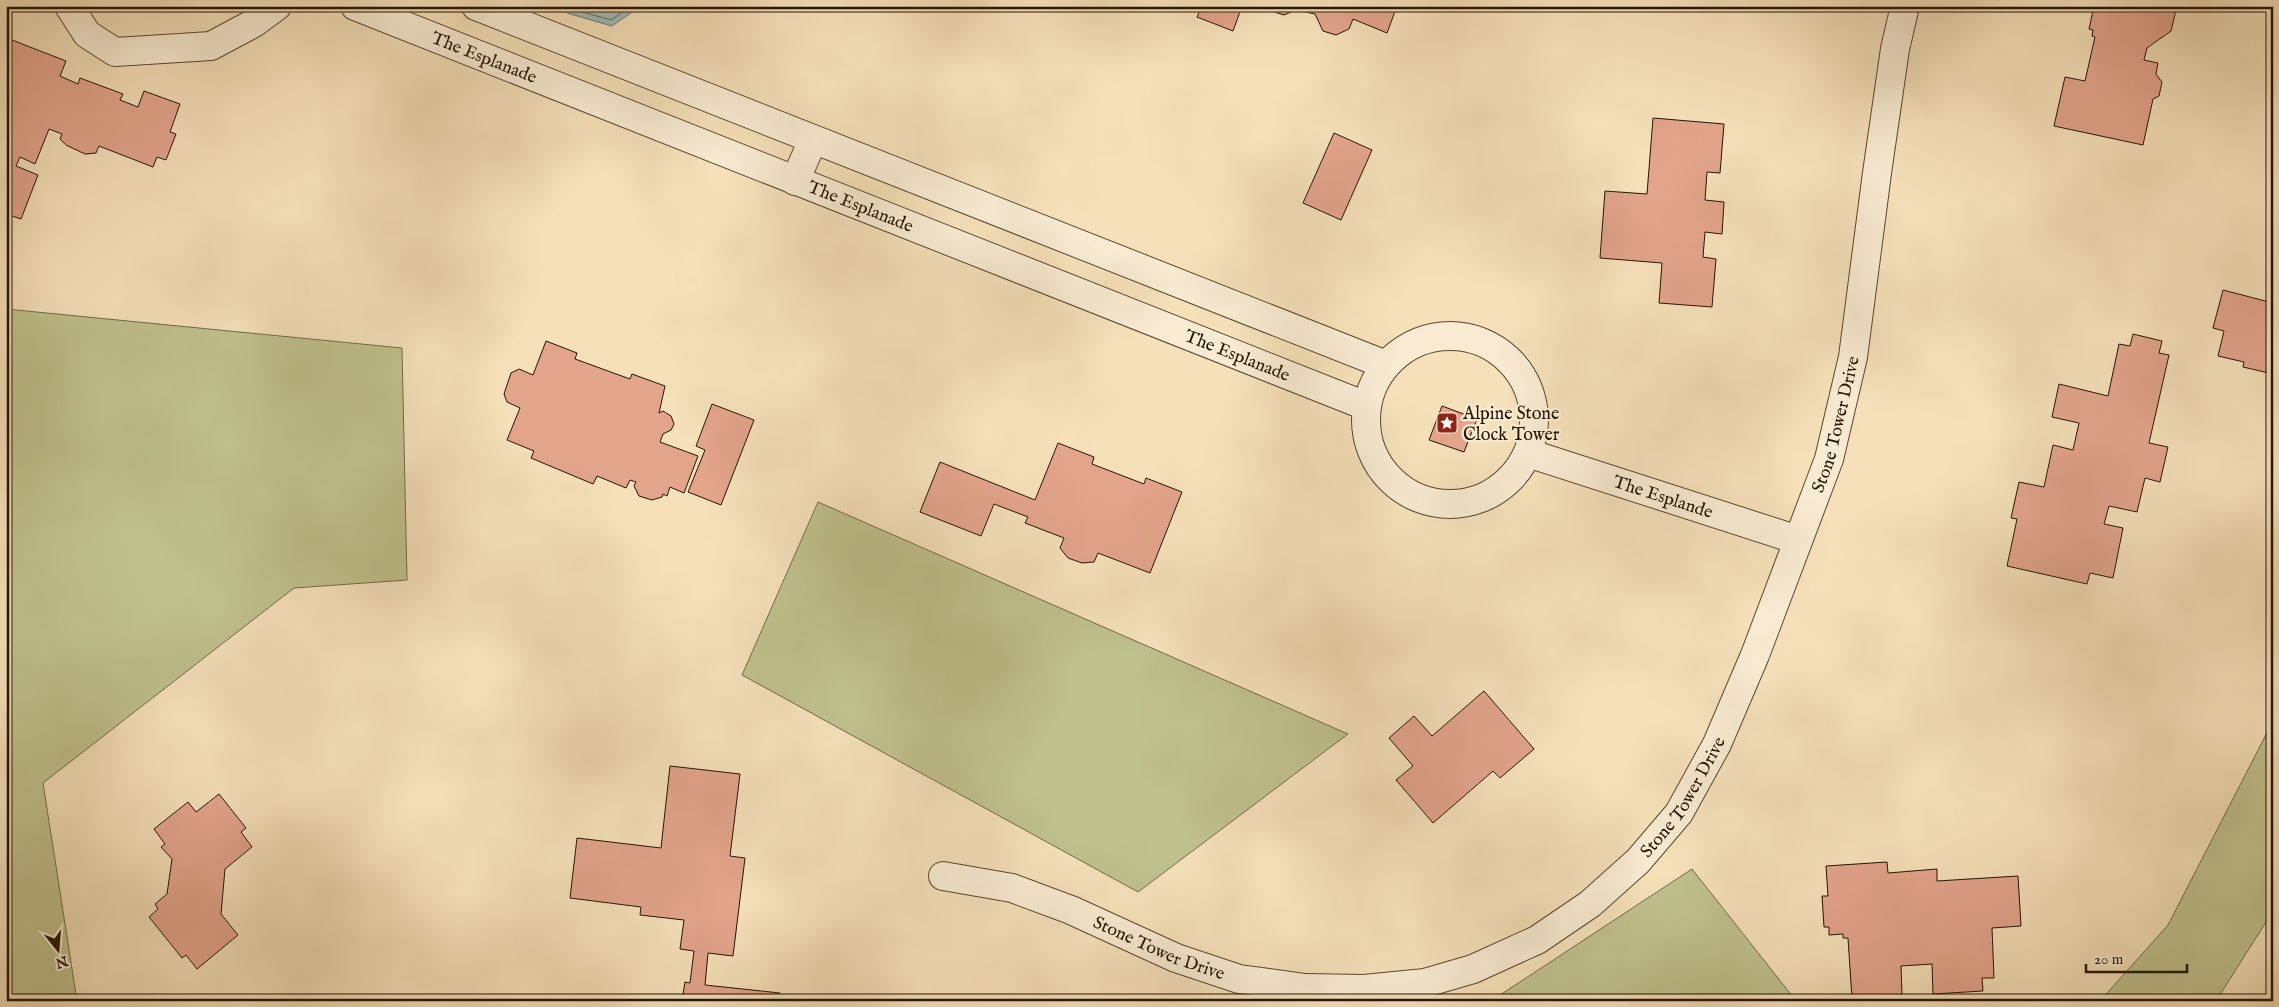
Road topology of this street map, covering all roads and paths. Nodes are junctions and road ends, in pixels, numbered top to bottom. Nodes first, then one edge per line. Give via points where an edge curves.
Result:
1 (69, 6) edge
2 (277, 6) edge
3 (355, 6) edge
4 (476, 6) edge
5 (1905, 6) edge
6 (813, 140) junction
7 (795, 181) junction
8 (1386, 365) junction
9 (1366, 406) junction
10 (1528, 453) junction
11 (1798, 540) junction
12 (943, 876) dead end

1 - 2 street via 87,34 115,52 210,46 254,23
3 - 7 street, The Esplanade
4 - 6 street
5 - 11 street, Stone Tower Drive via 1895,49 1878,163 1853,357 1829,459
6 - 7 street
6 - 8 street
7 - 9 street, The Esplanade
8 - 9 street
8 - 10 street via 1406,348 1431,338 1457,336 1483,342 1506,356 1523,377 1533,401 1534,427
9 - 10 street via 1367,433 1375,459 1391,480 1422,499 1440,504 1467,502 1492,493 1513,476
10 - 11 street, The Esplande
11 - 12 street, Stone Tower Drive via 1717,744 1679,813 1638,861 1590,904 1537,940 1473,969 1425,984 1364,989 1305,988 1239,979 1176,958 1071,910 1012,888

